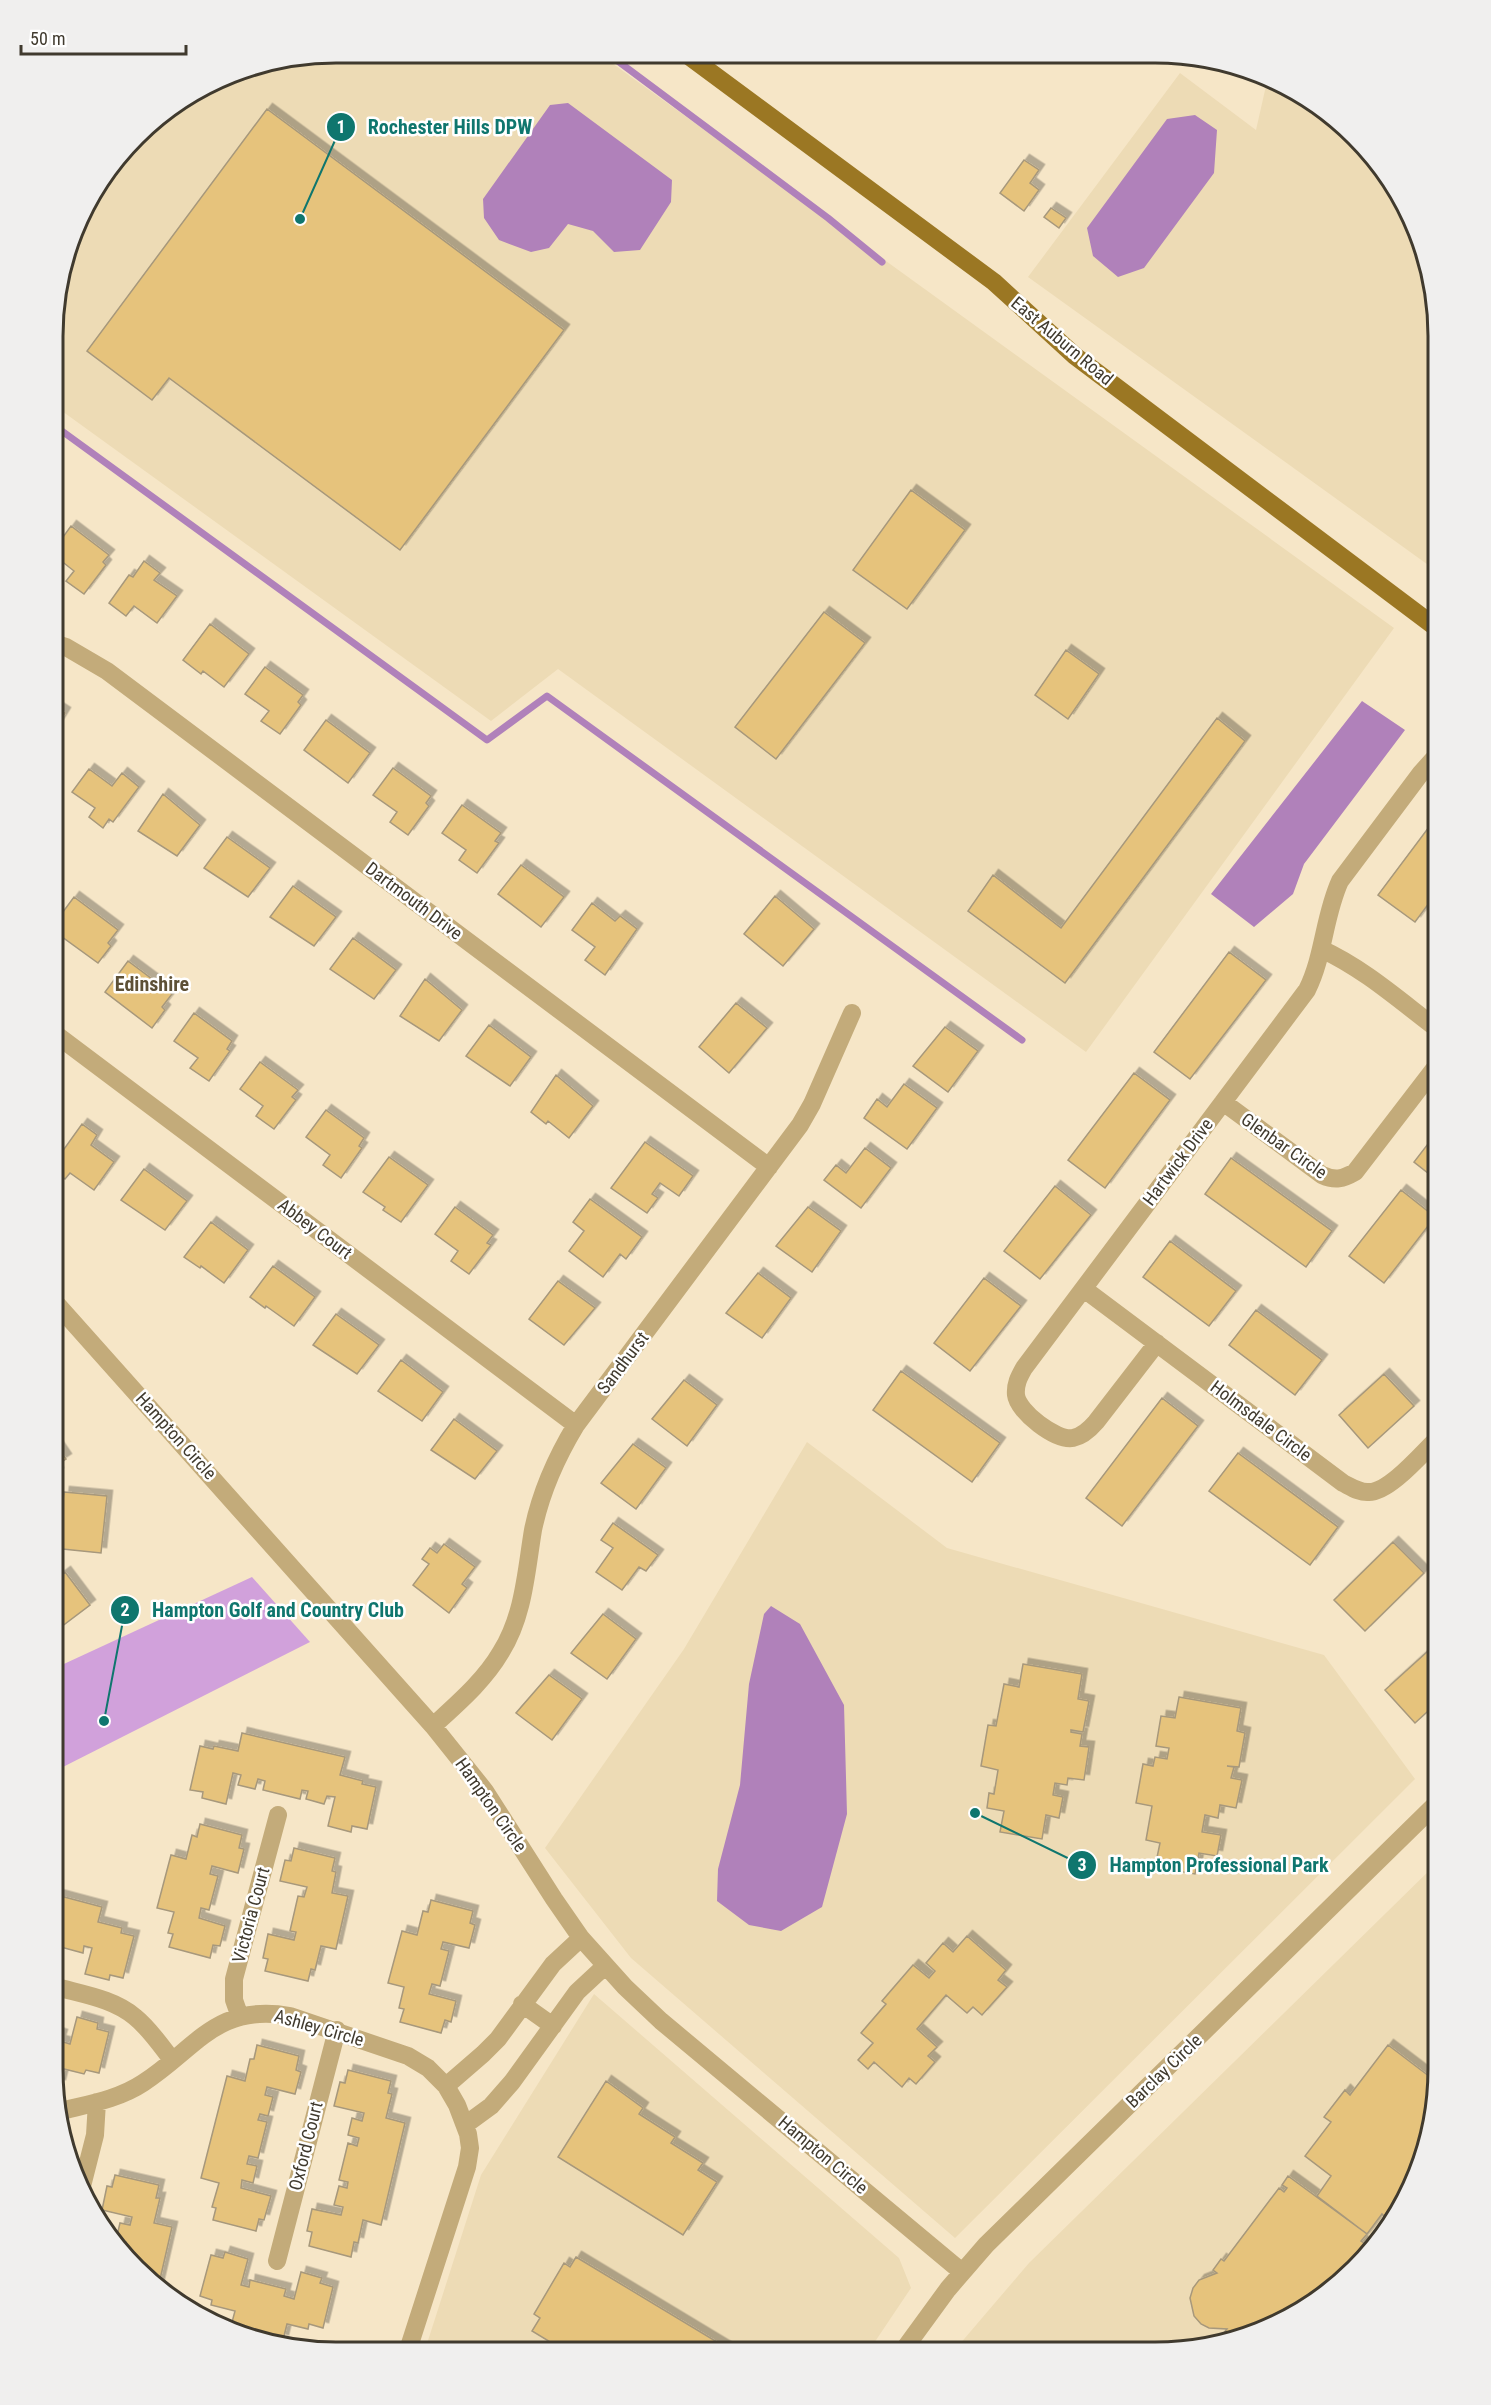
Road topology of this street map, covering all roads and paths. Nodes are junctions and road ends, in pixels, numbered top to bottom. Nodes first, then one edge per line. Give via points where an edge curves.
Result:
1 (698, 63) edge
2 (1428, 621) edge
3 (63, 646) edge
4 (1428, 765) edge
5 (1322, 949) junction
6 (852, 1013) dead end
7 (1428, 1022) edge
8 (63, 1040) edge
9 (1428, 1077) edge
10 (1223, 1102) junction
11 (770, 1167) junction
12 (1084, 1289) junction
13 (63, 1311) edge
14 (1157, 1343) junction
15 (576, 1425) junction
16 (1428, 1448) edge
17 (434, 1726) junction
18 (1428, 1812) edge
19 (278, 1815) dead end
20 (581, 1938) junction
21 (605, 1966) junction
22 (63, 1989) edge
23 (522, 2004) junction
24 (240, 2017) junction
25 (553, 2026) junction
26 (337, 2030) junction
27 (172, 2060) junction
28 (446, 2086) junction
29 (97, 2102) junction
30 (66, 2110) edge
31 (465, 2125) junction
32 (85, 2175) edge
33 (277, 2261) dead end
34 (962, 2272) junction
35 (411, 2342) edge
36 (910, 2342) edge

1 - 2 main road, East Auburn Road via 994,282 1075,356
3 - 11 street, Dartmouth Drive via 107,671
4 - 5 street, Hartwick Drive via 1340,881
5 - 7 street via 1342,958
5 - 10 street, Hartwick Drive via 1307,990
6 - 11 street, Sandhurst via 812,1104
8 - 15 street, Abbey Court
9 - 10 street, Glenbar Circle via 1355,1172 1344,1178 1322,1175
10 - 12 street, Hartwick Drive
11 - 15 street, Sandhurst
12 - 14 street, Holmsdale Circle
12 - 14 street, Hartwick Drive via 1017,1380 1016,1396 1022,1410 1040,1424 1068,1438 1087,1432
13 - 17 street, Hampton Circle
14 - 16 street, Holmsdale Circle via 1358,1491 1381,1489
15 - 17 street, Sandhurst via 543,1490 514,1627 482,1679
17 - 20 street, Hampton Circle via 485,1791
18 - 34 street, Barclay Circle
19 - 24 street, Victoria Court via 234,1979 234,2000
20 - 21 street, Hampton Circle
20 - 23 street via 553,1964
21 - 25 street via 577,1992
21 - 34 street, Hampton Circle via 661,2021
22 - 27 street via 123,2008
23 - 25 street
23 - 28 street via 483,2055
24 - 26 street, Ashley Circle via 271,2013
24 - 27 street, Ashley Circle via 209,2030
25 - 31 street via 491,2106
26 - 28 street, Ashley Circle via 408,2056
26 - 33 street, Oxford Court
27 - 29 street, Ashley Circle via 143,2083
28 - 31 street, Ashley Circle
29 - 30 street, Ashley Circle
29 - 32 street via 95,2135
31 - 35 street, Ashley Circle via 470,2148 466,2167
34 - 36 street, Barclay Circle

